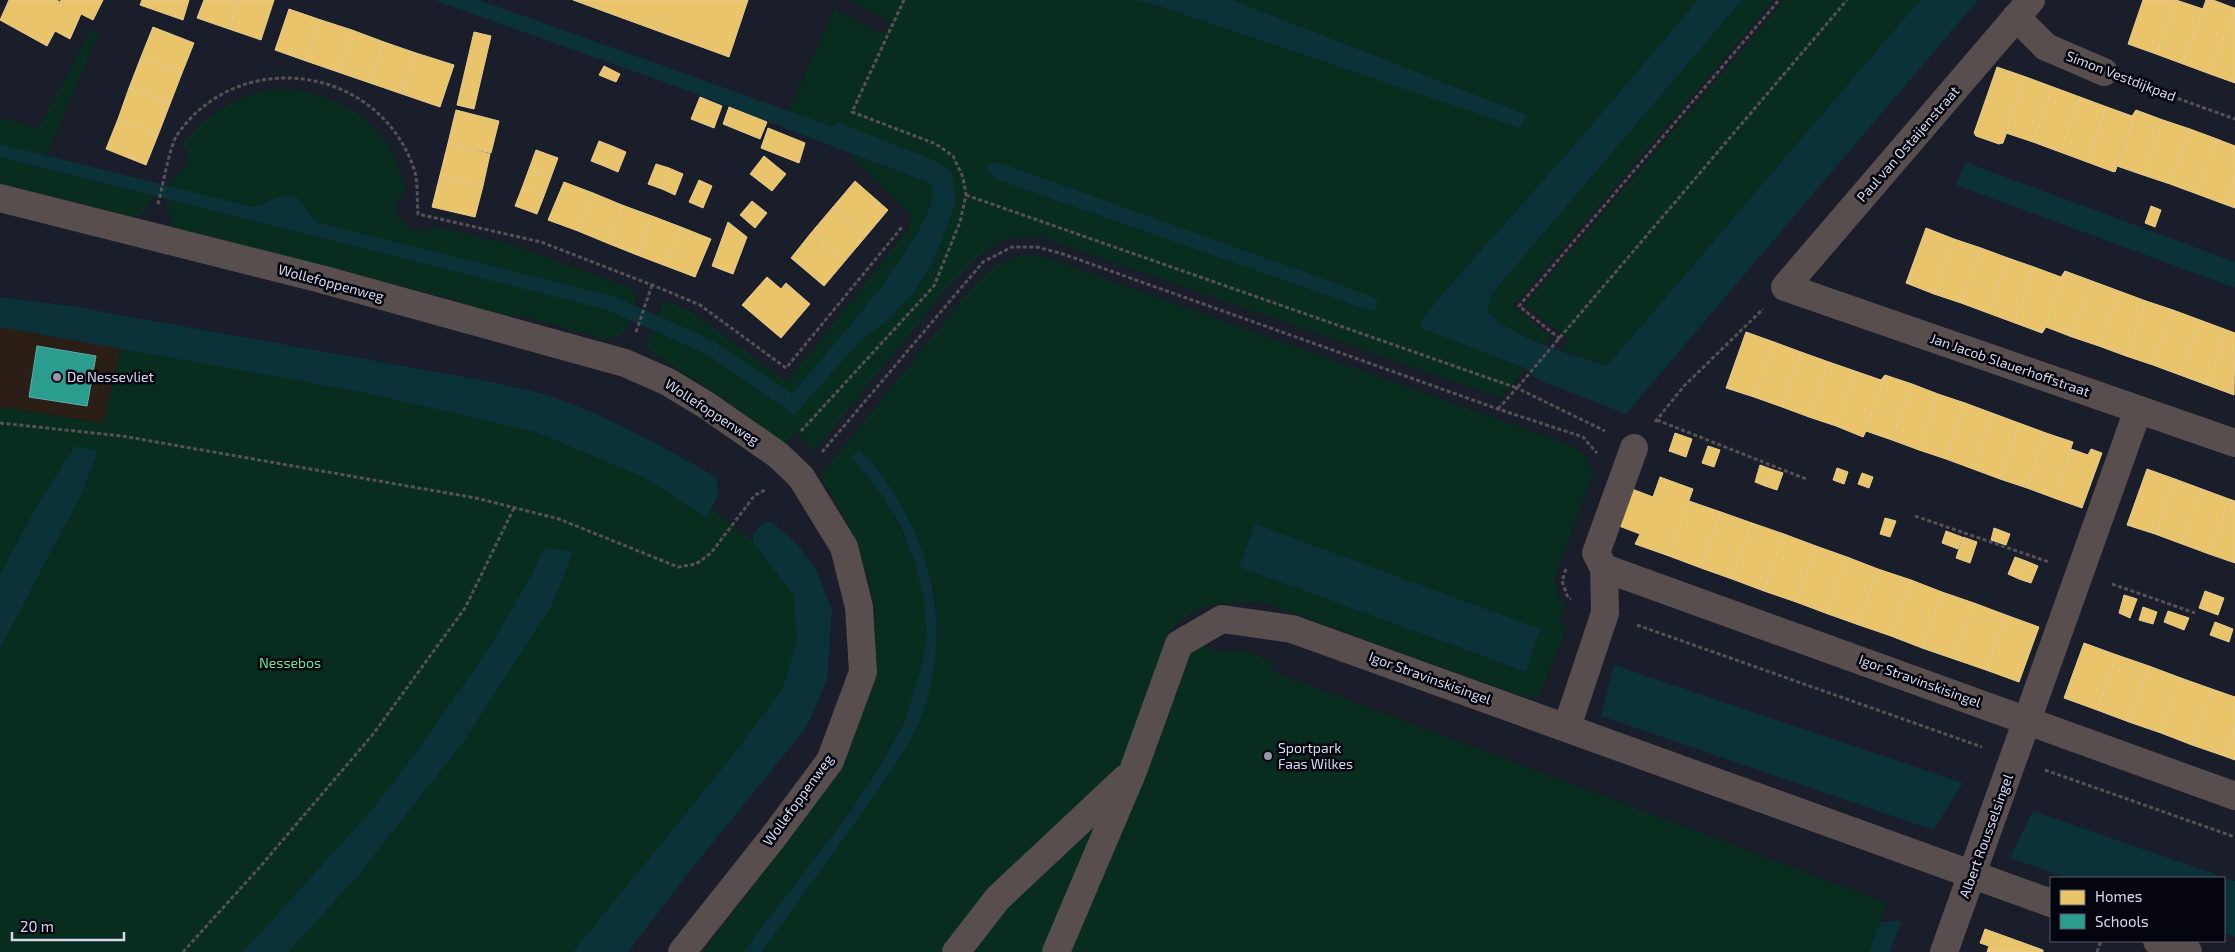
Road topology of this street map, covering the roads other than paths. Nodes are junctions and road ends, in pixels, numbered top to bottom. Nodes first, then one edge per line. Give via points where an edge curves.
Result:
1 (2024, 9) edge
2 (2104, 72) road end
3 (0, 198) edge
4 (1785, 287) joint
5 (2138, 410) junction
6 (2235, 443) edge
7 (1634, 448) road end
8 (1604, 568) junction
9 (2029, 720) junction
10 (1567, 727) junction
11 (1133, 771) junction
12 (2235, 796) edge
13 (1972, 874) junction
14 (2050, 903) edge
15 (2160, 942) edge
16 (682, 952) edge
17 (956, 952) edge
18 (1056, 952) edge
19 (1944, 952) edge
20 (2188, 952) edge

1 - 2 street, Simon Vestdijkpad via 2046,47
1 - 4 street, Paul van Ostaijenstraat
3 - 16 street, Wollefoppenweg via 320,279 625,363 668,382 778,455 801,477 844,547 860,607 863,672 830,761
4 - 5 street, Jan Jacob Slauerhoffstraat
5 - 6 street, Jan Jacob Slauerhoffstraat
5 - 9 street, Albert Rousselsingel
7 - 8 street via 1596,553
8 - 9 street, Igor Stravinskisingel
8 - 10 street via 1605,613
9 - 12 street, Igor Stravinskisingel
9 - 13 street, Albert Rousselsingel
10 - 11 street, Igor Stravinskisingel via 1292,629 1222,619 1179,644
10 - 13 street, Igor Stravinskisingel
11 - 17 street via 998,898
11 - 18 street, Igor Stravinskisingel
13 - 14 street, Igor Stravinskisingel
13 - 19 street, Albert Rousselsingel
15 - 20 street

